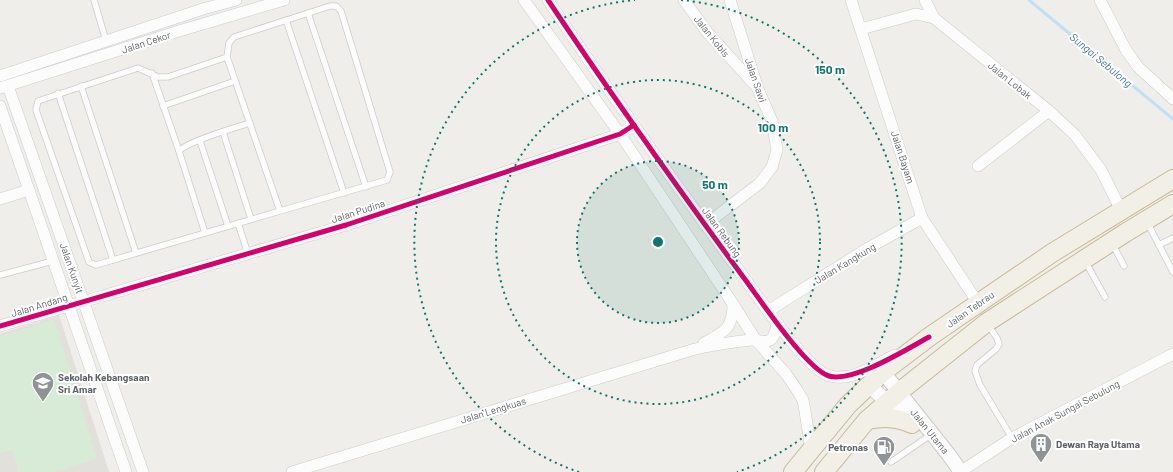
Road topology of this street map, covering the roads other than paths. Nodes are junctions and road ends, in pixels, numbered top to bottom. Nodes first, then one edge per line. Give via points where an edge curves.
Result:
1 (94, 0) edge
2 (236, 0) edge
3 (284, 0) edge
4 (524, 0) edge
5 (548, 0) edge
6 (684, 0) edge
7 (730, 0) edge
8 (851, 0) edge
9 (925, 0) edge
10 (1100, 0) edge
11 (308, 13) junction
12 (934, 18) junction
13 (286, 20) junction
14 (861, 29) junction
15 (106, 41) junction
16 (227, 57) junction
17 (152, 73) junction
18 (0, 76) edge
19 (31, 79) junction
20 (236, 81) junction
21 (3, 86) edge
22 (81, 86) junction
23 (758, 89) junction
24 (58, 93) junction
25 (1173, 99) edge
26 (0, 106) edge
27 (163, 106) junction
28 (16, 107) junction
29 (1049, 111) junction
30 (250, 123) junction
31 (634, 125) junction
32 (223, 132) junction
33 (620, 134) junction
34 (200, 141) junction
35 (179, 151) junction
36 (978, 166) dead end
37 (1172, 180) edge
38 (366, 187) junction
39 (29, 190) junction
40 (344, 193) junction
41 (0, 199) edge
42 (1173, 204) edge
43 (1121, 210) junction
44 (280, 211) junction
45 (922, 218) junction
46 (251, 219) junction
47 (1146, 220) junction
48 (238, 222) junction
49 (705, 225) junction
50 (228, 226) junction
51 (205, 232) junction
52 (1173, 238) edge
53 (1111, 241) junction
54 (1159, 245) junction
55 (136, 253) junction
56 (248, 254) junction
57 (1084, 259) junction
58 (113, 260) junction
59 (53, 261) junction
60 (1124, 266) dead end
61 (1173, 272) edge
62 (0, 275) edge
63 (1105, 297) dead end
64 (83, 301) junction
65 (978, 303) junction
66 (733, 304) junction
67 (69, 306) junction
68 (768, 311) junction
69 (986, 323) junction
70 (777, 324) junction
71 (0, 326) edge
72 (929, 338) junction
73 (755, 339) junction
74 (694, 349) junction
75 (1171, 357) edge
76 (883, 372) junction
77 (869, 385) junction
78 (893, 397) junction
79 (867, 420) junction
80 (912, 424) junction
81 (929, 437) junction
82 (1012, 438) junction
83 (811, 450) junction
84 (892, 462) dead end
85 (126, 472) edge
86 (143, 472) edge
87 (292, 472) edge
88 (793, 472) edge
89 (824, 472) edge
90 (960, 472) edge

1 - 15 lane
2 - 15 street, Jalan Cekor
3 - 19 street, Jalan Cekor
4 - 33 street
5 - 31 street, Jalan Rebung
6 - 23 street, Jalan Kobis via 707,32
7 - 23 street, Jalan Sawi
8 - 14 street, Jalan Bayam
9 - 12 street
10 - 25 street via 1126,50 1138,67
11 - 13 lane
11 - 38 lane
11 - 38 lane via 330,6 336,6 341,11 390,172 387,180
12 - 14 street, Jalan Lobak via 916,14
12 - 29 street, Jalan Lobak
13 - 16 lane via 234,37 229,43
13 - 40 lane
14 - 45 street, Jalan Bayam
15 - 18 street, Jalan Cekor
16 - 17 lane via 168,77 158,77
16 - 20 lane
17 - 22 lane via 138,68
17 - 27 lane
19 - 21 street, Jalan Cekor
19 - 28 street via 23,85 17,97
20 - 27 lane
20 - 30 lane
21 - 28 street, Jalan Kunyit
22 - 24 lane
22 - 55 lane
23 - 49 street, Jalan Sawi via 772,121 777,150 775,159 760,183
24 - 58 lane
24 - 58 lane via 38,101 36,110 89,262 96,265
26 - 39 street, Jalan Kunyit
27 - 35 lane
28 - 64 street, Jalan Kunyit
29 - 36 street
29 - 43 street, Jalan Lobak via 1074,135 1101,170
30 - 32 lane
30 - 44 lane
31 - 33 street, Jalan Pudina
31 - 49 street, Jalan Rebung
32 - 34 lane
32 - 46 lane
33 - 56 street, Jalan Pudina via 383,213
33 - 66 street
34 - 35 lane
34 - 50 lane
35 - 51 lane
37 - 43 highway, Jalan Tebrau
38 - 40 lane
39 - 41 street
39 - 59 street, Jalan Kunyit
40 - 44 lane
42 - 47 highway
43 - 65 highway, Jalan Tebrau
44 - 46 lane
45 - 65 street, Jalan Bayam
45 - 68 street, Jalan Kangkung via 865,250
46 - 48 lane
47 - 53 highway
47 - 54 lane
48 - 50 lane
48 - 56 lane
49 - 68 street, Jalan Rebung
50 - 51 lane
51 - 55 lane
52 - 54 lane
53 - 57 highway
53 - 60 lane
54 - 61 lane
55 - 58 lane
56 - 64 street, Jalan Pudina
57 - 63 lane
57 - 69 highway
59 - 62 lane
59 - 67 street, Jalan Kunyit
64 - 67 street, Jalan Andang
64 - 86 street, Jalan Kunyit
65 - 72 highway, Jalan Tebrau
66 - 73 street
66 - 74 street, Jalan Lengkuas via 731,323 722,333
67 - 71 street, Jalan Andang
67 - 85 street, Jalan Kunyit
68 - 70 street, Jalan Rebung
69 - 78 highway
69 - 82 lane via 999,344 977,365 975,371 980,385
70 - 72 street, Jalan Rebung via 807,359 829,376 855,374
70 - 73 street, Jalan Lengkuas via 771,340 766,342
72 - 76 highway, Jalan Tebrau
73 - 74 street, Jalan Lengkuas
73 - 83 street via 786,374 803,400
74 - 87 street, Jalan Lengkuas
75 - 82 street, Jalan Anak Sungai Sebulung
76 - 77 highway, Jalan Tebrau
76 - 78 street
77 - 78 street
77 - 83 highway, Jalan Tebrau via 848,405
78 - 79 highway
78 - 80 street, Jalan Utama
78 - 81 street, Jalan Utama
79 - 80 highway via 891,417
79 - 89 highway
80 - 81 street, Jalan Utama
81 - 84 lane
81 - 90 street, Jalan Utama via 943,459
82 - 90 street, Jalan Anak Sungai Sebulung
83 - 88 highway, Jalan Tebrau

